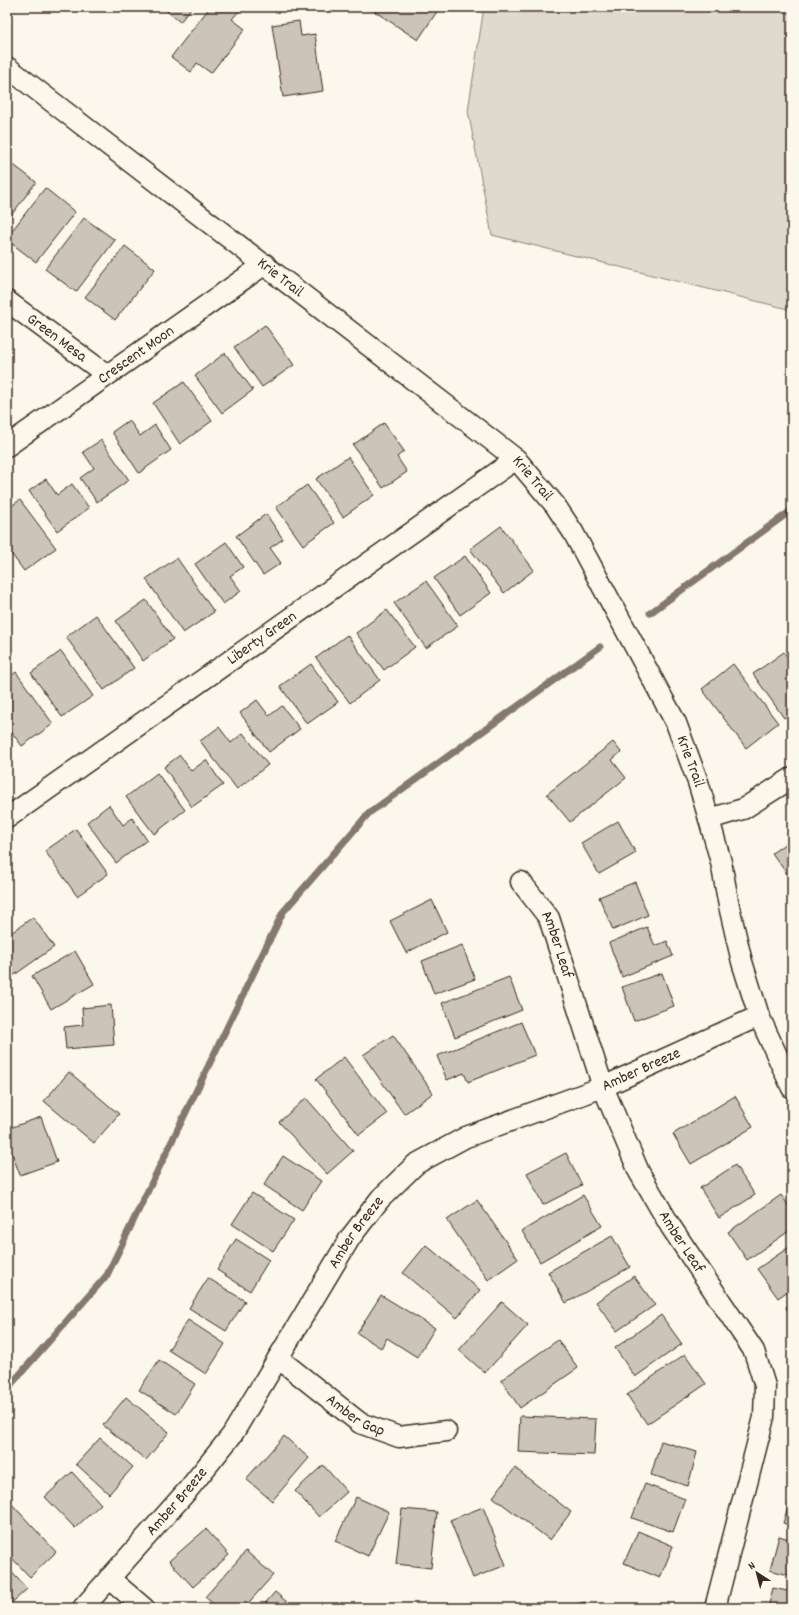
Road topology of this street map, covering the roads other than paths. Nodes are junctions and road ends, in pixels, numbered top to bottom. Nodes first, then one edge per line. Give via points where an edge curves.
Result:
1 (7, 67) edge
2 (264, 264) junction
3 (7, 301) edge
4 (107, 375) junction
5 (7, 446) edge
6 (516, 459) junction
7 (792, 778) edge
8 (7, 818) edge
9 (710, 819) junction
10 (521, 882) dead end
11 (759, 1016) junction
12 (603, 1087) junction
13 (792, 1088) edge
14 (278, 1358) junction
15 (446, 1431) dead end
16 (109, 1578) junction
17 (84, 1608) edge
18 (144, 1608) edge
19 (715, 1608) edge

1 - 2 street, Krie Trail
2 - 4 street, Crescent Moon
2 - 6 street, Krie Trail
3 - 4 street, Green Mesa
4 - 5 street, Crescent Moon
6 - 8 street, Liberty Green
6 - 9 street, Krie Trail via 573,532 676,724
7 - 9 street via 743,809
9 - 11 street, Krie Trail via 721,862 728,906
10 - 12 street, Amber Leaf via 550,918
11 - 12 street, Amber Breeze
11 - 13 street, Krie Trail
12 - 14 street, Amber Breeze via 466,1137 416,1164 380,1199 350,1238
12 - 19 street, Amber Leaf via 639,1172 671,1227 754,1351 765,1386 764,1417
14 - 15 street, Amber Gap via 360,1423 399,1437
14 - 16 street, Amber Breeze via 232,1435 187,1491
16 - 17 street, Amber Breeze
16 - 18 street

